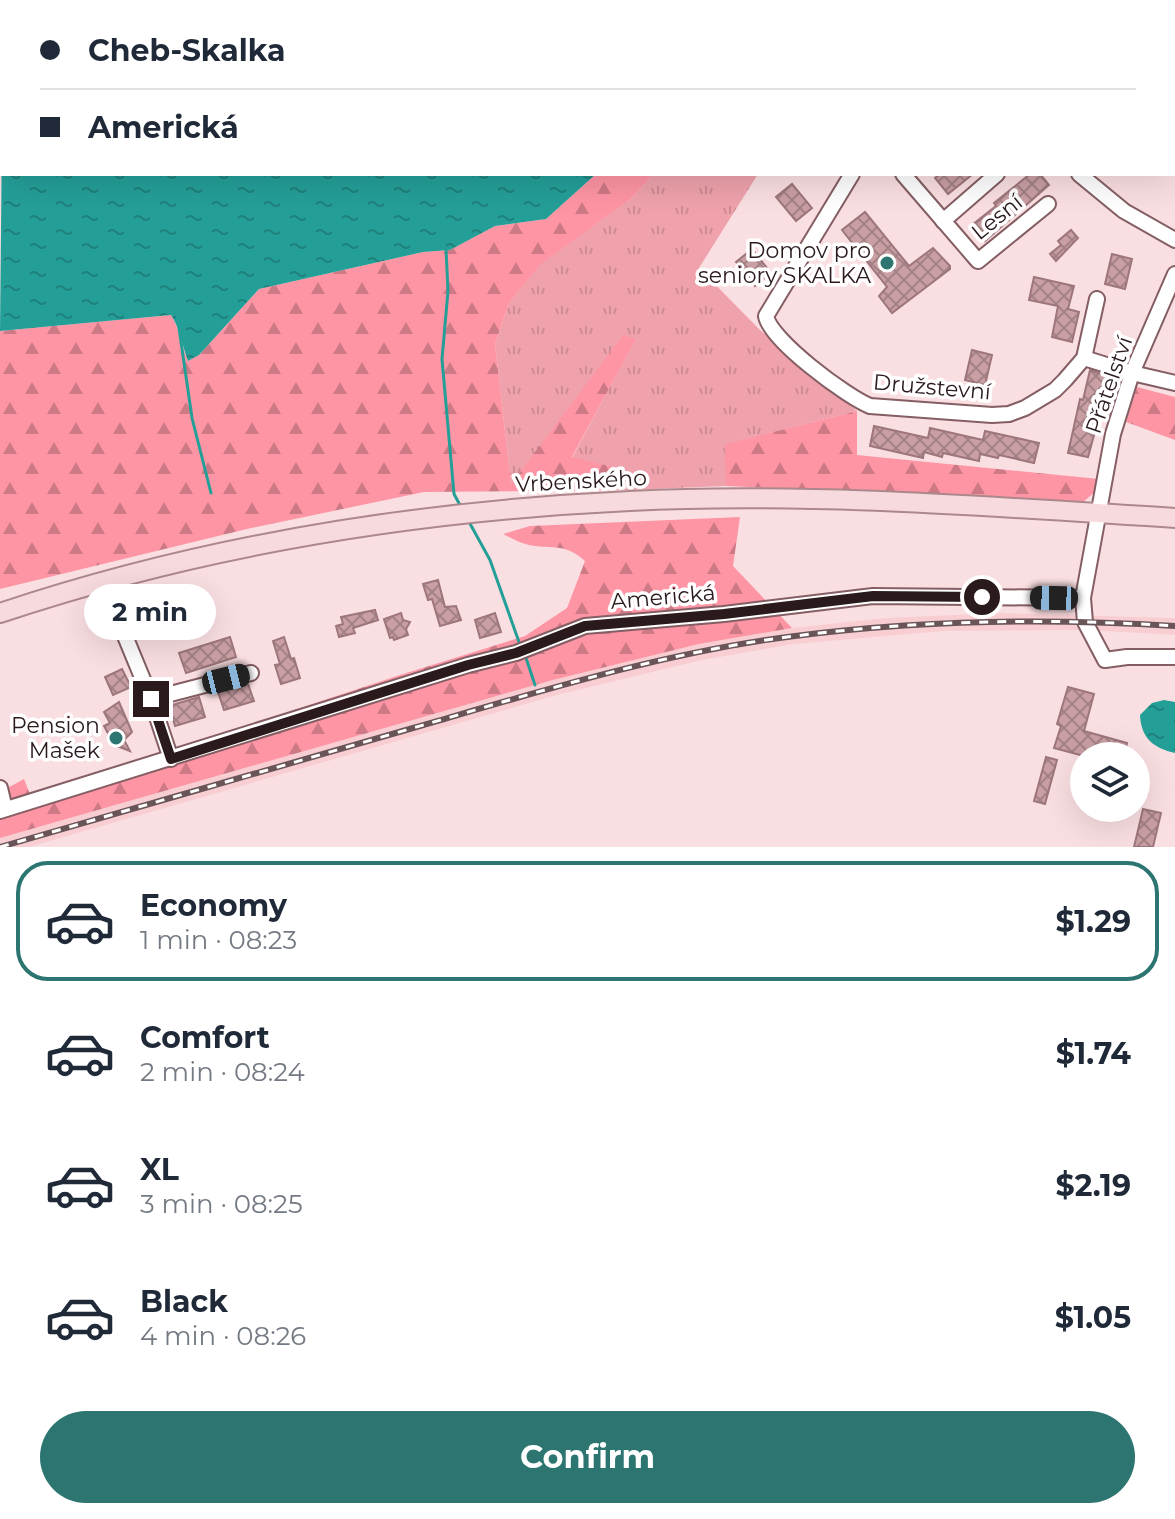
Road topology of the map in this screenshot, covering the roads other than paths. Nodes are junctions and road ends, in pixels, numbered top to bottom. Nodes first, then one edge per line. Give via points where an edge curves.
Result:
1 (851, 176) edge
2 (905, 176) edge
3 (995, 176) edge
4 (1081, 176) edge
5 (1048, 204) dead end
6 (943, 221) junction
7 (1175, 240) edge
8 (1175, 274) edge
9 (1097, 299) dead end
10 (1084, 358) junction
11 (1132, 373) junction
12 (1175, 383) edge
13 (1097, 514) junction
14 (1175, 518) edge
15 (1083, 598) junction
16 (0, 613) edge
17 (125, 636) dead end
18 (1175, 657) edge
19 (251, 673) dead end
20 (151, 699) junction
21 (171, 759) junction
22 (0, 788) edge
23 (3, 810) edge

1 - 10 street, Družstevní via 766,316 772,329 834,386 870,406 1009,414 1055,390
2 - 6 street, Lesní
3 - 6 street, Lesní
4 - 7 street via 1124,211
5 - 6 street, Lesní via 978,261
8 - 11 street, Přátelství
9 - 10 street, Družstevní
10 - 11 street
11 - 12 street
11 - 13 street, Přátelství
13 - 14 main road, Vrbenského
13 - 15 street, Přátelství
13 - 16 main road, Vrbenského via 760,499 522,507 397,521 216,554
15 - 18 street via 1085,622 1105,660
15 - 21 street, Americká via 873,596 585,626 516,653
17 - 20 street
19 - 20 street
20 - 21 street
21 - 23 street, Americká
22 - 23 street, Americká

